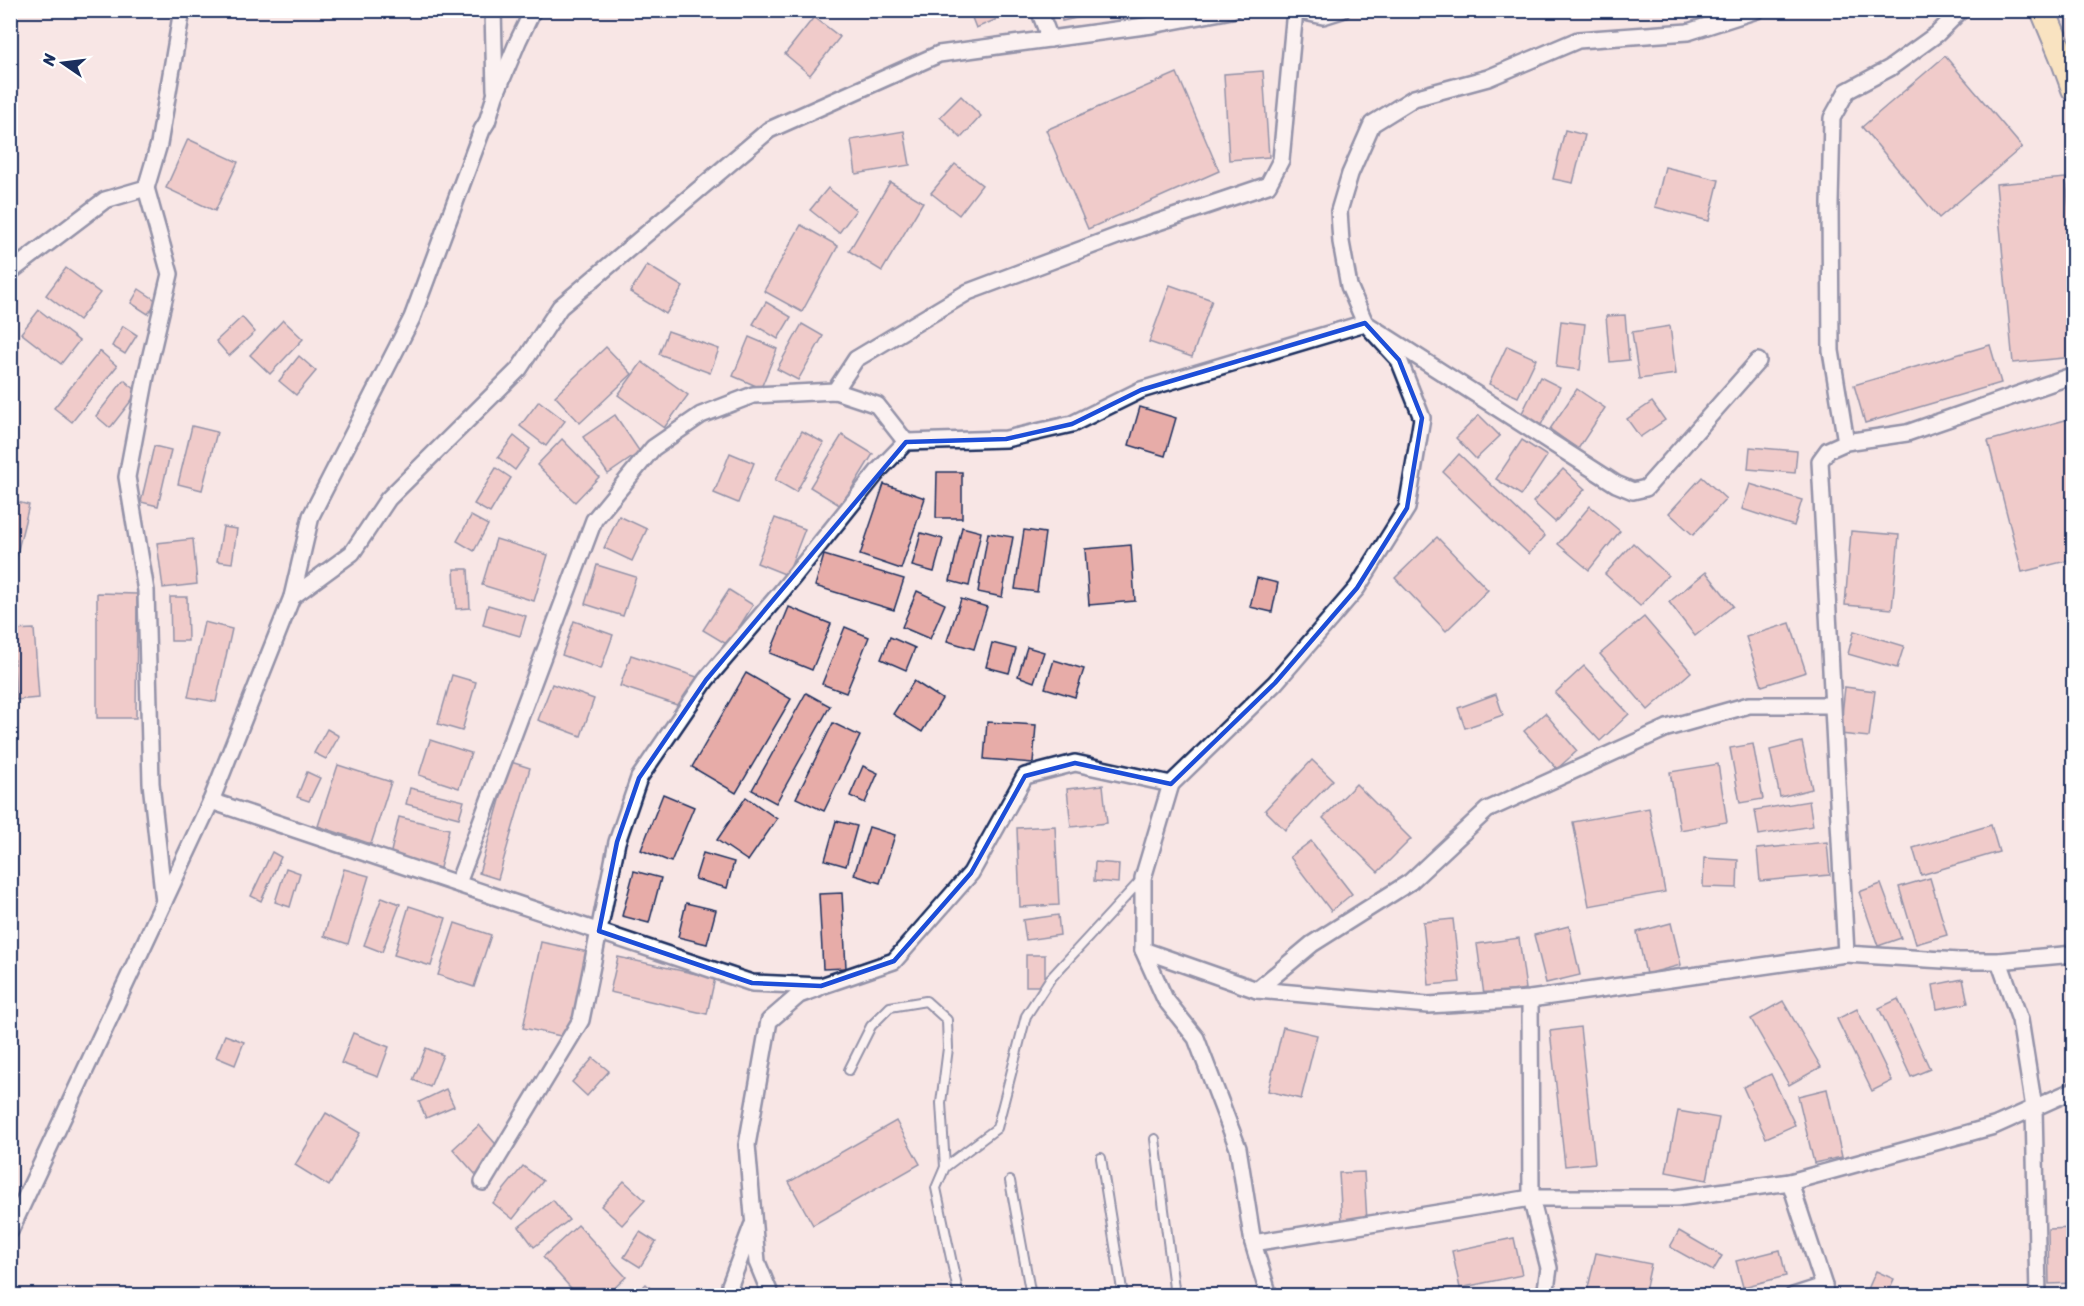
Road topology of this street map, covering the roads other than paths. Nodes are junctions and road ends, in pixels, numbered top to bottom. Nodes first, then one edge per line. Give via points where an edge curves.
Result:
1 (183, 10) edge
2 (493, 10) edge
3 (533, 10) edge
4 (1039, 10) edge
5 (1232, 10) edge
6 (1296, 10) edge
7 (1342, 10) edge
8 (1757, 10) edge
9 (1960, 10) edge
10 (2043, 10) edge
11 (1050, 39) junction
12 (2073, 89) edge
13 (495, 96) junction
14 (146, 188) junction
15 (10, 272) edge
16 (1365, 323) junction
17 (1758, 361) dead end
18 (2073, 375) edge
19 (835, 391) junction
20 (906, 442) junction
21 (1846, 442) junction
22 (292, 597) junction
23 (1832, 705) junction
24 (1171, 784) junction
25 (211, 801) junction
26 (1143, 878) junction
27 (458, 884) junction
28 (164, 902) junction
29 (600, 931) junction
30 (1143, 950) junction
31 (1846, 954) junction
32 (2073, 954) edge
33 (894, 961) junction
34 (1999, 961) junction
35 (1257, 990) junction
36 (1530, 999) junction
37 (849, 1070) dead end
38 (2073, 1090) edge
39 (2034, 1108) junction
40 (1155, 1138) dead end
41 (1101, 1158) dead end
42 (945, 1167) junction
43 (1010, 1181) dead end
44 (483, 1182) dead end
45 (1790, 1182) junction
46 (1531, 1198) junction
47 (754, 1220) junction
48 (10, 1231) edge
49 (1253, 1243) junction
50 (1824, 1291) edge
51 (733, 1296) edge
52 (771, 1296) edge
53 (960, 1296) edge
54 (1031, 1296) edge
55 (1123, 1296) edge
56 (1176, 1296) edge
57 (1269, 1296) edge
58 (1545, 1296) edge
59 (1793, 1296) edge
60 (2038, 1296) edge

1 - 14 street via 159,144
2 - 13 street
3 - 13 street
4 - 11 street
5 - 11 street
6 - 7 street via 1323,16
6 - 19 street via 1281,160 1268,185 968,292 856,359
8 - 16 street via 1688,32 1578,40 1488,78 1414,98 1372,124 1339,211 1349,286
9 - 21 street via 1937,34 1890,68 1847,91 1832,118 1831,351
10 - 12 main road
11 - 22 street via 939,54 769,130 560,307 519,369 388,499 352,553
13 - 22 street via 412,318 311,516
14 - 15 street via 105,200
14 - 28 street via 170,274 127,477 146,591 151,783
16 - 17 street via 1616,484 1633,491 1646,488
16 - 20 street via 1141,390 1072,424 1006,439
16 - 24 street via 1399,360 1422,418 1407,508 1357,588 1275,683
18 - 21 street via 1907,434
19 - 20 street via 877,405
19 - 27 street via 753,395 701,416 653,448 594,520
20 - 29 street via 706,680 639,778 616,842
21 - 23 street via 1828,450 1820,461
22 - 25 street
23 - 31 street
23 - 35 street via 1749,705 1667,728 1487,810 1410,882 1312,944
24 - 26 street
24 - 33 street via 1075,763 1025,776 971,873
25 - 27 street
25 - 28 street
26 - 30 street
26 - 42 lane via 1050,979 1026,1016 997,1128
27 - 29 street
28 - 48 street
29 - 33 street via 752,983 821,986
29 - 44 street via 581,1020
30 - 35 street
30 - 49 street via 1165,999 1196,1038 1238,1149
31 - 34 street
31 - 36 street
32 - 34 street
33 - 47 street via 799,995 769,1021 747,1145
34 - 39 street via 2020,1020
35 - 36 street via 1428,1005
36 - 46 street
37 - 42 lane via 871,1026 890,1007 926,1001 948,1020 941,1103
38 - 39 street
39 - 45 street via 1994,1126
39 - 60 street
40 - 56 lane
41 - 55 lane
42 - 53 lane via 936,1188
43 - 54 lane
45 - 46 street via 1676,1198
45 - 50 street
46 - 49 street
46 - 58 street via 1549,1268
47 - 51 street via 730,1285
47 - 52 street via 757,1262
49 - 57 street
50 - 59 street

